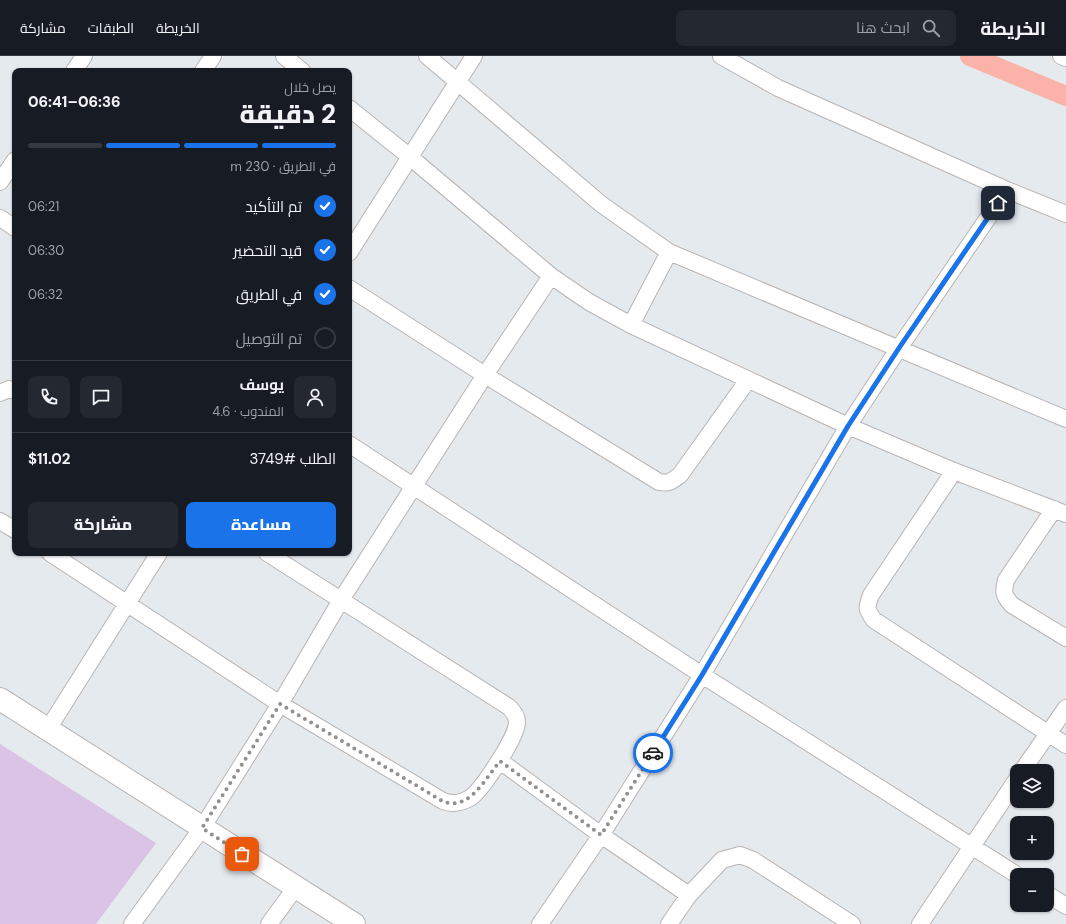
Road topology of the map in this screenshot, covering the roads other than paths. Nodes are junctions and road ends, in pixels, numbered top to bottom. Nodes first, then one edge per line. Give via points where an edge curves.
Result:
1 (84, 56) edge
2 (213, 56) edge
3 (284, 56) edge
4 (427, 56) edge
5 (474, 56) edge
6 (721, 56) edge
7 (1061, 56) edge
8 (1066, 58) edge
9 (76, 68) edge
10 (205, 68) edge
11 (298, 68) edge
12 (458, 81) junction
13 (352, 110) edge
14 (410, 157) junction
15 (12, 164) edge
16 (0, 182) edge
17 (1007, 190) junction
18 (1066, 214) edge
19 (0, 218) edge
20 (12, 226) edge
21 (352, 248) edge
22 (669, 252) junction
23 (551, 276) junction
24 (352, 290) edge
25 (631, 325) junction
26 (899, 348) junction
27 (485, 375) junction
28 (748, 380) junction
29 (12, 390) edge
30 (0, 393) edge
31 (1066, 419) edge
32 (848, 426) junction
33 (352, 446) edge
34 (954, 471) junction
35 (414, 486) junction
36 (1060, 511) edge
37 (0, 521) edge
38 (12, 528) edge
39 (55, 556) edge
40 (157, 556) edge
41 (272, 556) edge
42 (341, 600) junction
43 (127, 603) junction
44 (1066, 638) edge
45 (702, 675) junction
46 (0, 699) edge
47 (280, 704) junction
48 (1066, 708) edge
49 (48, 729) junction
50 (1048, 734) junction
51 (1066, 745) edge
52 (500, 761) junction
53 (1027, 764) edge
54 (1010, 789) edge
55 (202, 828) junction
56 (601, 835) junction
57 (972, 846) junction
58 (1010, 870) edge
59 (296, 887) junction
60 (689, 895) junction
61 (1054, 898) edge
62 (1066, 906) edge
63 (132, 924) edge
64 (268, 924) edge
65 (354, 924) edge
66 (540, 924) edge
67 (669, 924) edge
68 (852, 924) edge
69 (920, 924) edge

1 - 9 street
2 - 10 street
3 - 11 street
4 - 12 street
5 - 12 street
6 - 17 street via 778,88
7 - 8 street
12 - 14 street
12 - 22 street via 601,204
13 - 14 street
14 - 21 street
14 - 23 street
15 - 16 street
17 - 18 street
17 - 26 street
19 - 20 street
22 - 25 street
22 - 26 street
23 - 25 street via 589,302
23 - 27 street
24 - 27 street
25 - 28 street
26 - 31 street
26 - 32 street
27 - 28 street via 659,482 667,484 680,475
27 - 35 street
28 - 32 street
29 - 30 street via 8,389
32 - 34 street
32 - 45 street
33 - 35 street
34 - 36 street
34 - 50 street via 871,595 867,606 868,612 874,620
35 - 42 street
35 - 45 street
36 - 44 street via 1006,580 1003,590 1012,605
37 - 38 street
39 - 43 street
40 - 43 street
41 - 42 street
42 - 47 street
42 - 52 street via 509,707 518,722 516,733
43 - 47 street
43 - 49 street
45 - 56 street
45 - 57 street
46 - 49 main road
47 - 52 street via 444,802 452,804 471,797
47 - 55 street
48 - 50 street
49 - 55 main road
50 - 51 street
50 - 53 street
52 - 56 street
54 - 57 street
55 - 59 main road
55 - 63 street
56 - 60 street
56 - 66 street
57 - 58 street
57 - 69 street
59 - 64 street
59 - 65 main road
60 - 67 street
60 - 68 street via 722,860 740,855 753,860
61 - 62 street

